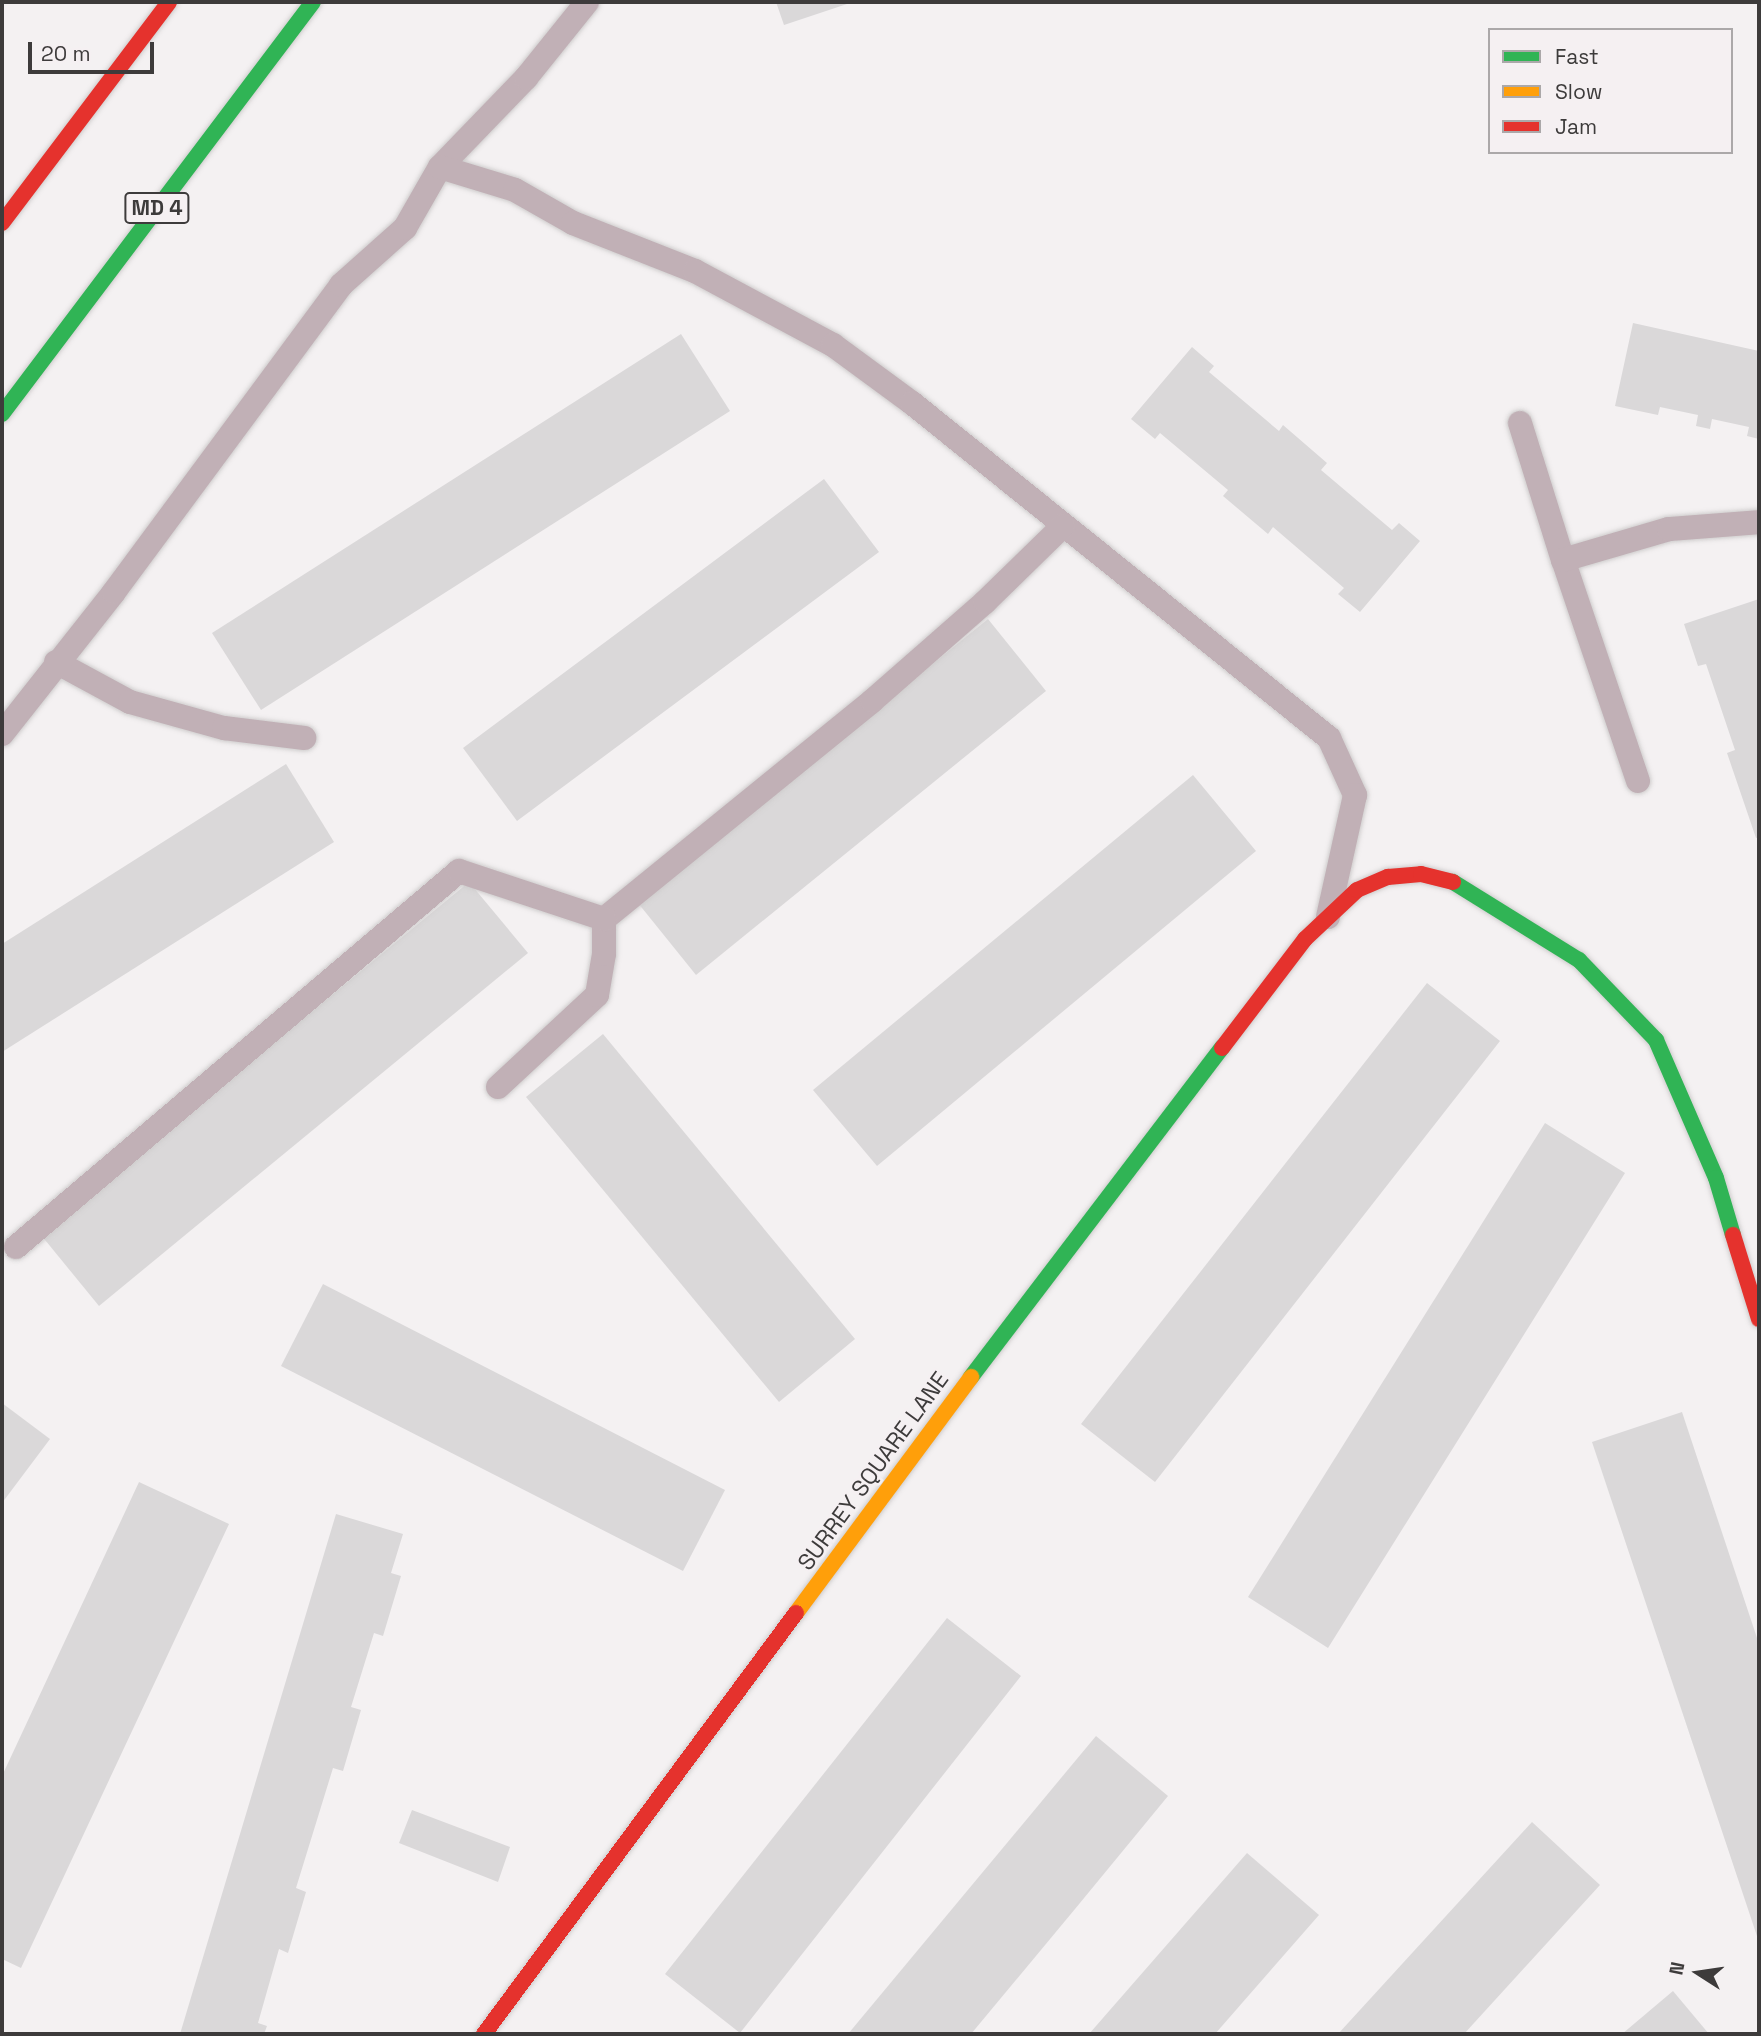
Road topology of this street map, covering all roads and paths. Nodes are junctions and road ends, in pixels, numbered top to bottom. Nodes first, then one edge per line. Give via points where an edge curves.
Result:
1 (169, 2) edge
2 (313, 2) edge
3 (587, 2) edge
4 (440, 167) junction
5 (2, 223) edge
6 (2, 414) edge
7 (1520, 423) dead end
8 (1759, 522) edge
9 (1063, 526) junction
10 (1563, 560) junction
11 (55, 662) junction
12 (2, 734) edge
13 (304, 738) dead end
14 (1638, 781) dead end
15 (1328, 917) junction
16 (604, 919) junction
17 (498, 1087) dead end
18 (16, 1247) dead end
19 (1759, 1319) edge
20 (484, 2034) edge

1 - 5 main road
2 - 6 main road, MD 4
3 - 4 lane via 526,78
4 - 9 lane via 515,190 573,223 695,271 833,345 912,402
4 - 11 lane via 405,228 341,285 114,592
7 - 10 lane
8 - 10 lane via 1669,529
9 - 15 lane via 1329,738 1354,795
9 - 16 lane via 872,701
10 - 14 lane
11 - 12 lane
11 - 13 lane via 130,702 224,728
15 - 19 main road, SURREY SQUARE LANE via 1357,890 1388,877 1421,874 1452,881 1579,960 1656,1040 1716,1178
15 - 20 main road, SURREY SQUARE LANE via 1305,939 920,1442
16 - 17 lane via 597,995
16 - 18 lane via 459,871

